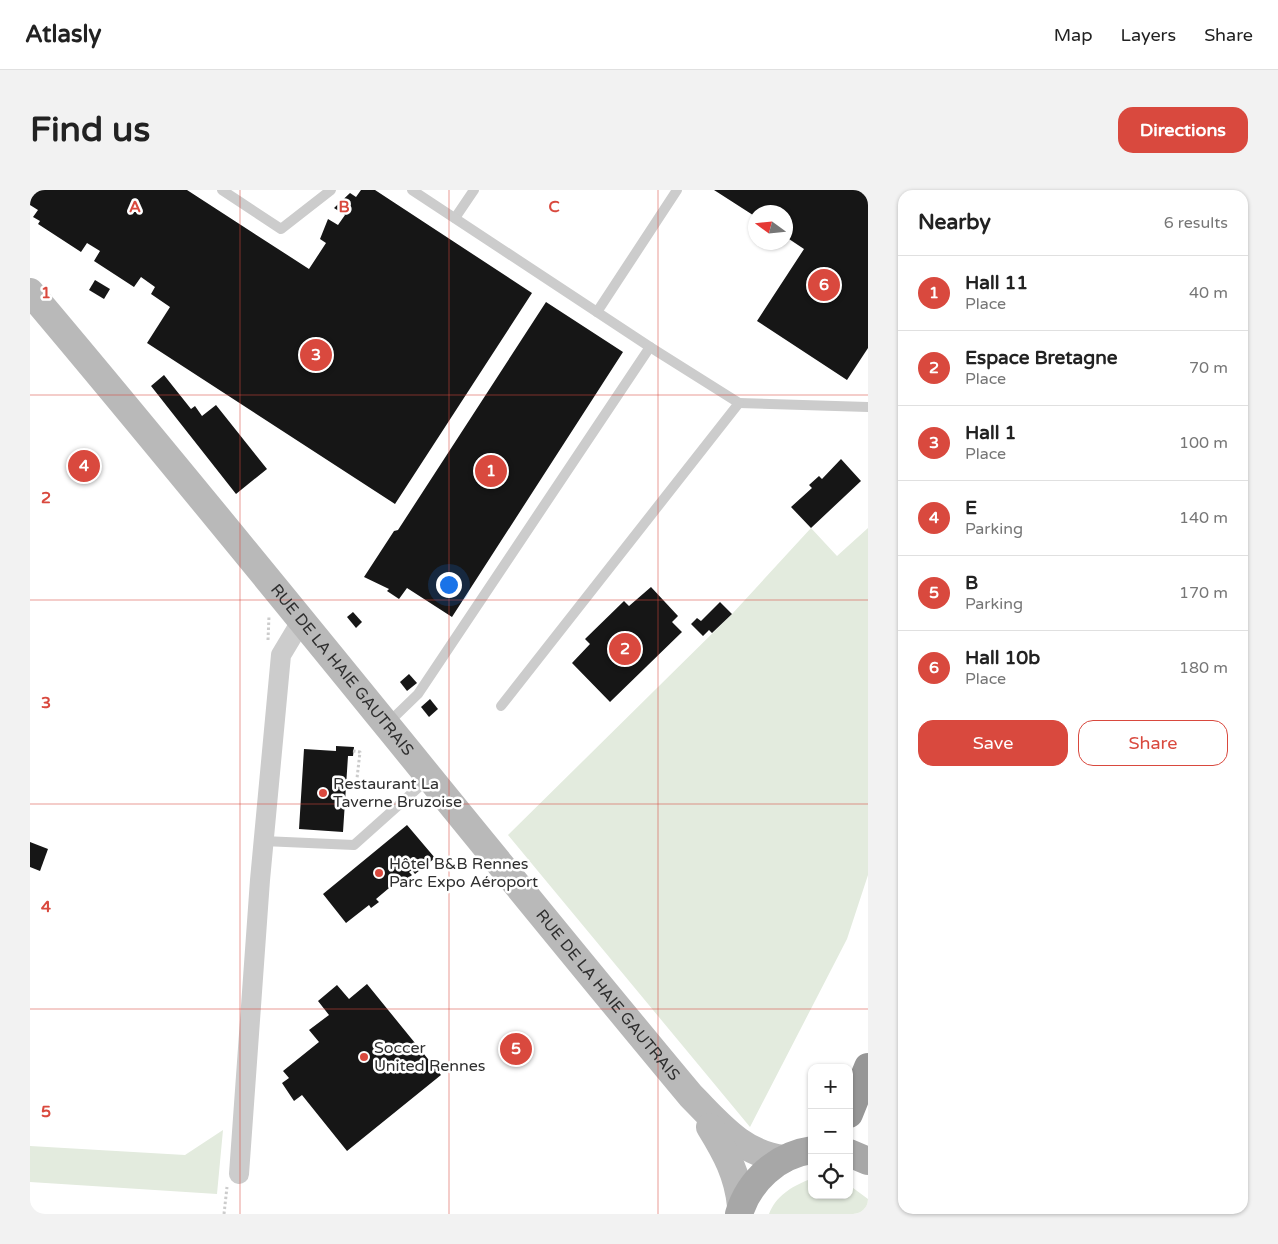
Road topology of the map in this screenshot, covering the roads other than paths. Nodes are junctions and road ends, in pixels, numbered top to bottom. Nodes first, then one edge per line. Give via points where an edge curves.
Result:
1 (222, 190) edge
2 (331, 190) edge
3 (412, 190) edge
4 (474, 190) edge
5 (678, 190) edge
6 (455, 218) junction
7 (30, 292) edge
8 (597, 312) junction
9 (650, 347) junction
10 (739, 403) junction
11 (868, 407) edge
12 (302, 620) junction
13 (501, 706) dead end
14 (387, 725) junction
15 (429, 778) junction
16 (263, 842) junction
17 (868, 1067) edge
18 (691, 1096) junction
19 (851, 1109) edge
20 (808, 1151) edge
21 (851, 1154) edge
22 (784, 1159) junction
23 (868, 1162) edge
24 (233, 1180) road end
25 (740, 1210) edge

1 - 2 lane via 282,229
3 - 6 lane
4 - 6 lane
5 - 8 lane
6 - 8 lane
7 - 12 street, RUE DE LA HAIE GAUTRAIS
8 - 9 lane
9 - 10 lane
9 - 14 lane via 418,694
10 - 11 lane
10 - 13 lane
12 - 14 street, RUE DE LA HAIE GAUTRAIS
12 - 16 street via 280,654
14 - 15 street, RUE DE LA HAIE GAUTRAIS
15 - 16 lane via 354,845
15 - 18 street, RUE DE LA HAIE GAUTRAIS
16 - 24 street
17 - 19 highway
18 - 22 street, RUE DE LA HAIE GAUTRAIS via 736,1141 760,1155
18 - 25 street, RUE DE LA HAIE GAUTRAIS via 732,1164 738,1180
20 - 22 main road
21 - 23 main road
22 - 25 main road via 762,1174

